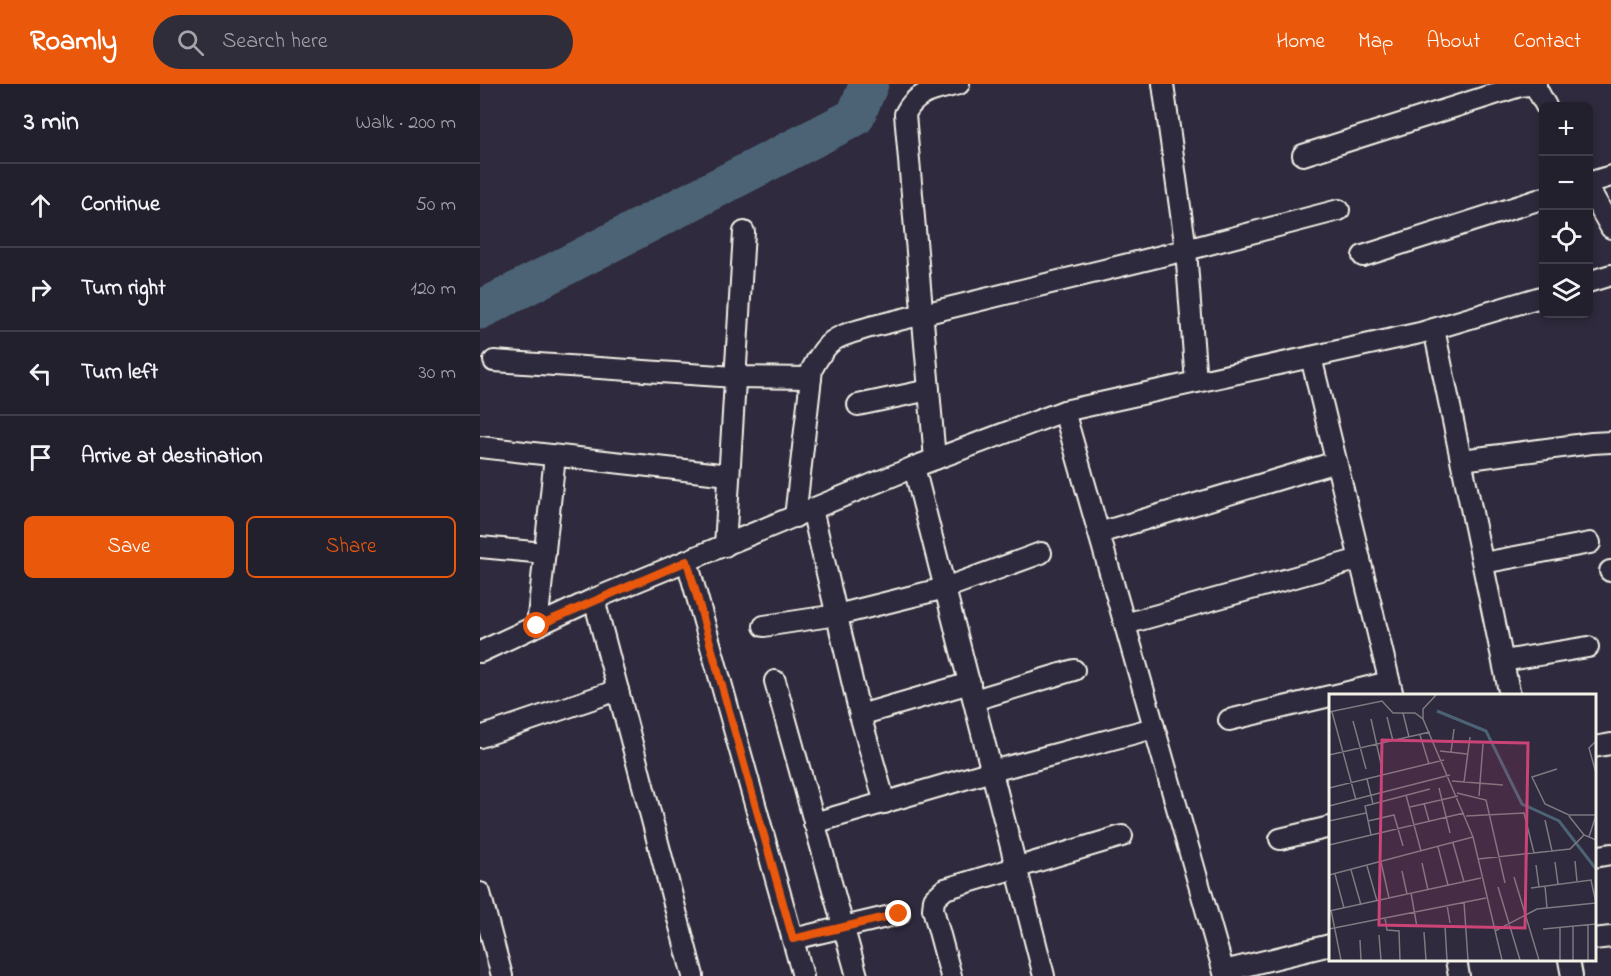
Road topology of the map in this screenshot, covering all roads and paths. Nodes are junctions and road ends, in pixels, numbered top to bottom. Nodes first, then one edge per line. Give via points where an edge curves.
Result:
1 (959, 84) edge
2 (1163, 84) edge
3 (1535, 84) edge
4 (1544, 102) edge
5 (1303, 155) dead end
6 (1611, 176) edge
7 (1593, 183) edge
8 (1593, 194) edge
9 (1539, 200) edge
10 (1339, 210) dead end
11 (1611, 228) edge
12 (744, 232) dead end
13 (1186, 250) junction
14 (1363, 256) dead end
15 (1611, 276) edge
16 (1593, 281) edge
17 (1539, 297) edge
18 (923, 314) junction
19 (1434, 328) junction
20 (1311, 357) junction
21 (494, 362) dead end
22 (735, 377) junction
23 (811, 378) junction
24 (1196, 382) junction
25 (929, 390) junction
26 (858, 405) dead end
27 (1064, 411) junction
28 (1611, 442) edge
29 (480, 447) edge
30 (555, 456) junction
31 (935, 459) junction
32 (1462, 460) junction
33 (1336, 462) junction
34 (914, 467) junction
35 (729, 475) junction
36 (803, 513) junction
37 (1099, 533) junction
38 (1590, 543) dead end
39 (725, 546) junction
40 (480, 547) edge
41 (545, 553) junction
42 (1041, 553) dead end
43 (1360, 559) junction
44 (687, 561) junction
45 (1483, 563) junction
46 (945, 588) junction
47 (594, 600) junction
48 (837, 615) junction
49 (1125, 624) junction
50 (537, 626) junction
51 (764, 626) dead end
52 (1588, 647) dead end
53 (480, 652) edge
54 (1503, 661) junction
55 (1074, 670) dead end
56 (775, 681) dead end
57 (1391, 689) edge
58 (618, 690) junction
59 (972, 691) junction
60 (1348, 694) edge
61 (1510, 694) edge
62 (1329, 696) edge
63 (860, 715) junction
64 (1230, 720) dead end
65 (1154, 728) junction
66 (480, 736) edge
67 (1611, 744) edge
68 (1596, 747) edge
69 (992, 771) junction
70 (885, 802) junction
71 (814, 823) junction
72 (1329, 827) edge
73 (1122, 836) dead end
74 (1280, 839) dead end
75 (1611, 854) edge
76 (1596, 856) edge
77 (1017, 867) junction
78 (481, 904) edge
79 (899, 914) dead end
80 (843, 927) junction
81 (1611, 937) edge
82 (793, 939) junction
83 (1596, 939) edge
84 (1329, 945) edge
85 (1456, 961) edge
86 (1569, 961) edge
87 (1225, 974) edge
88 (945, 975) edge
89 (501, 976) edge
90 (693, 976) edge
91 (803, 976) edge
92 (857, 976) edge
93 (1044, 976) edge
94 (1460, 976) edge
95 (1572, 976) edge

1 - 18 street via 921,95 911,102 905,114
2 - 13 street
3 - 4 street
3 - 5 street
6 - 7 street
8 - 11 street
9 - 14 street
10 - 13 street
12 - 22 street
13 - 18 street
13 - 24 street
15 - 16 street
17 - 19 street
18 - 23 street via 835,338 822,350
18 - 25 street
19 - 20 street
19 - 32 street
20 - 24 street
20 - 33 street
21 - 22 street
22 - 23 street
22 - 35 street
23 - 36 street
24 - 27 street
25 - 26 street
25 - 31 street
27 - 31 street
27 - 37 street
28 - 32 street
29 - 30 street
30 - 35 street
30 - 41 street
31 - 34 street
32 - 45 street
33 - 37 street
33 - 43 street
34 - 36 street
34 - 46 street
35 - 39 street
36 - 39 street
36 - 48 street
37 - 49 street
38 - 45 street
39 - 44 street
40 - 41 street
41 - 50 street
42 - 46 street
43 - 49 street
43 - 57 street
44 - 47 street
44 - 82 street
45 - 54 street
46 - 48 street
46 - 59 street
47 - 50 street
47 - 58 street
48 - 51 street
48 - 63 street
49 - 65 street
50 - 53 street
52 - 54 street
54 - 61 street
55 - 59 street
56 - 71 street
57 - 60 street
58 - 66 street
58 - 90 street
59 - 63 street
59 - 69 street
62 - 64 street
63 - 70 street
65 - 69 street
65 - 87 street
67 - 68 street
69 - 70 street
69 - 77 street
70 - 71 street
71 - 80 street
72 - 74 street
73 - 77 street
75 - 76 street
77 - 88 street via 945,889 934,899
77 - 93 street
78 - 89 street
79 - 80 street
80 - 82 street
80 - 92 street
81 - 83 street
82 - 91 street
84 - 87 street
85 - 94 street
86 - 95 street

